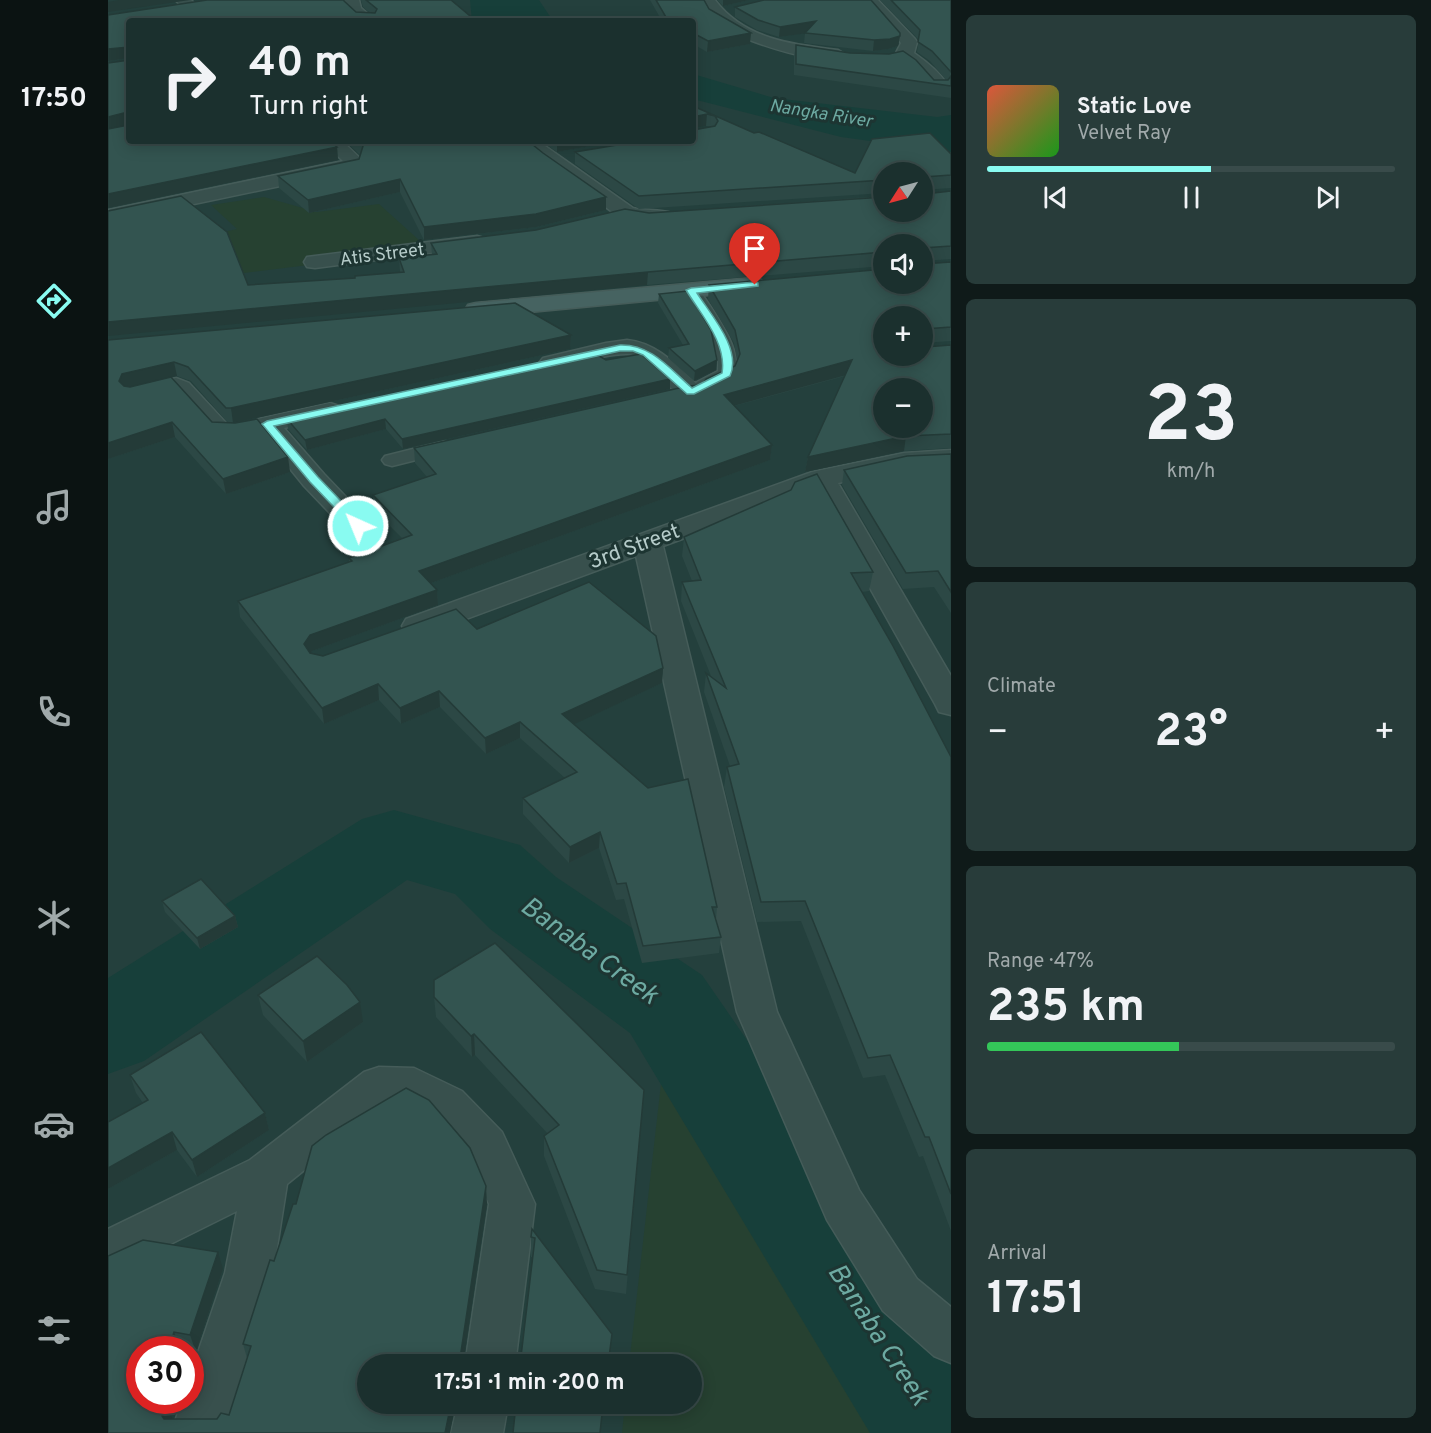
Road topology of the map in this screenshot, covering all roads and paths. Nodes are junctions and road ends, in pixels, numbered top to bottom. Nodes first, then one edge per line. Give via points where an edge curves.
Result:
1 (352, 0) edge
2 (707, 0) edge
3 (870, 0) edge
4 (191, 4) edge
5 (167, 10) edge
6 (736, 10) edge
7 (715, 15) junction
8 (364, 18) edge
9 (856, 57) edge
10 (940, 86) edge
11 (334, 144) edge
12 (530, 144) edge
13 (582, 155) edge
14 (551, 160) junction
15 (626, 213) junction
16 (108, 216) edge
17 (684, 216) edge
18 (604, 219) edge
19 (502, 239) edge
20 (315, 262) dead end
21 (770, 283) edge
22 (691, 290) junction
23 (453, 313) edge
24 (529, 368) edge
25 (133, 394) edge
26 (680, 394) joint
27 (358, 405) edge
28 (267, 424) junction
29 (467, 442) edge
30 (951, 458) edge
31 (392, 459) dead end
32 (822, 478) junction
33 (358, 526) dead end
34 (647, 541) junction
35 (391, 635) edge
36 (951, 704) edge
37 (266, 1174) junction
38 (108, 1253) edge
39 (951, 1339) edge
40 (492, 1354) edge
41 (481, 1414) edge
42 (197, 1433) edge
43 (477, 1433) edge

1 - 8 street via 354,9
2 - 7 street
3 - 10 street via 909,42 908,50 896,56 922,66
4 - 5 street
6 - 7 street
7 - 9 street via 772,45
11 - 16 street via 353,160 352,165
12 - 14 street
13 - 14 street
14 - 15 street
15 - 17 street via 648,218
15 - 18 street
19 - 20 street, Atis Street
21 - 22 street
22 - 23 street
22 - 26 lane via 725,346 729,361 727,374
24 - 26 street via 634,348 646,353
25 - 28 lane via 176,383 222,430
27 - 28 street
28 - 33 street
29 - 31 lane
30 - 32 street, 3rd Street via 904,461
32 - 34 street, 3rd Street
32 - 36 street
34 - 35 street, 3rd Street
34 - 39 street via 757,1012 843,1205 900,1295
37 - 38 street
37 - 40 street via 379,1085 414,1086 447,1104 486,1146 512,1204
37 - 42 street via 249,1274
41 - 43 street

